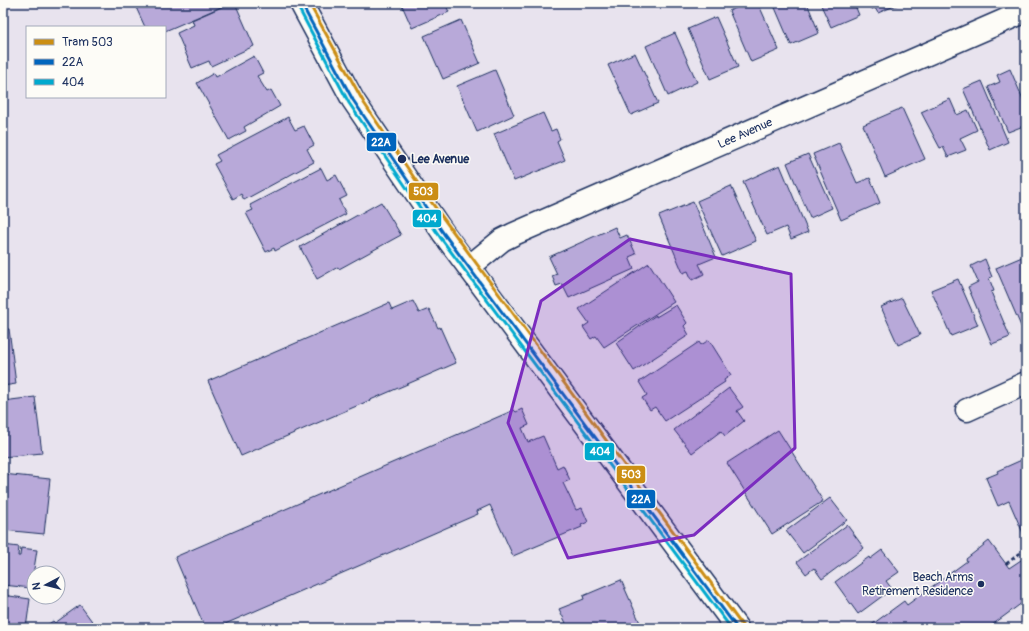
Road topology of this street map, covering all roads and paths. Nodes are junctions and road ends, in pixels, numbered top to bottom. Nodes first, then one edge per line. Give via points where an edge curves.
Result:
1 (301, 3) edge
2 (1026, 11) edge
3 (470, 267) junction
4 (1026, 383) edge
5 (967, 410) dead end
6 (1026, 553) edge
7 (1006, 564) dead end
8 (737, 628) edge

1 - 3 main road via 353,100
2 - 3 main road, Lee Avenue via 514,234 502,240
3 - 8 main road
4 - 5 main road
6 - 7 path via 1024,550

